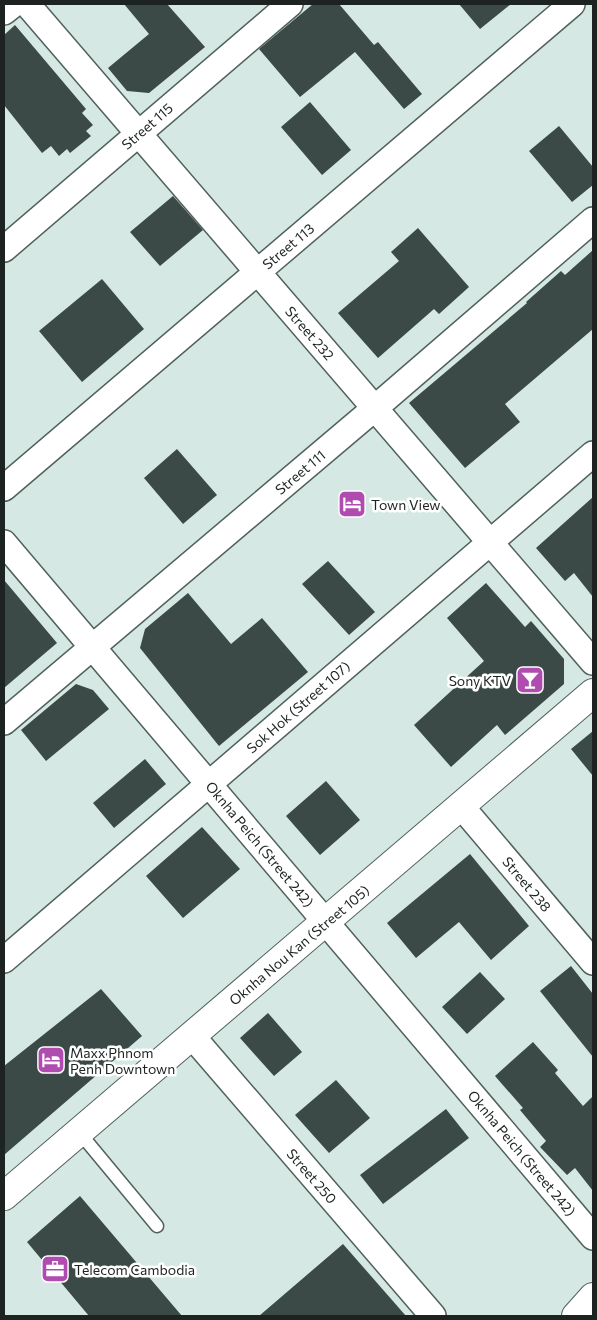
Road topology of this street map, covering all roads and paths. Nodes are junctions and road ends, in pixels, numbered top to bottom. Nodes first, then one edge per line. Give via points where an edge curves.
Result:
1 (14, 4) edge
2 (27, 4) edge
3 (290, 4) edge
4 (572, 4) edge
5 (4, 12) edge
6 (139, 134) junction
7 (593, 220) edge
8 (4, 249) edge
9 (258, 272) junction
10 (375, 408) junction
11 (593, 454) edge
12 (4, 488) edge
13 (490, 542) junction
14 (4, 543) edge
15 (92, 647) junction
16 (593, 662) edge
17 (593, 693) edge
18 (4, 722) edge
19 (209, 784) junction
20 (461, 806) junction
21 (326, 921) junction
22 (4, 960) edge
23 (593, 962) edge
24 (192, 1036) junction
25 (79, 1132) junction
26 (4, 1196) edge
27 (157, 1226) dead end
28 (593, 1237) edge
29 (593, 1298) edge
30 (433, 1316) edge
31 (576, 1316) edge

1 - 5 street
2 - 6 street, Street 232
3 - 6 street, Street 115
4 - 9 street, Street 113
6 - 8 street, Street 115
6 - 9 street, Street 232
7 - 10 street, Street 111
9 - 10 street, Street 232
9 - 12 street, Street 113
10 - 13 street, Street 232
10 - 15 street, Street 111
11 - 13 street, Sok Hok (Street 107)
13 - 16 street, Street 232
13 - 19 street, Sok Hok (Street 107)
14 - 15 street, Oknha Peich (Street 242)
15 - 18 street, Street 111
15 - 19 street, Oknha Peich (Street 242)
17 - 20 main road, Oknha Nou Kan (Street 105)
19 - 21 street, Oknha Peich (Street 242)
19 - 22 street, Sok Hok (Street 107)
20 - 21 main road, Oknha Nou Kan (Street 105)
20 - 23 street, Street 238
21 - 24 main road, Oknha Nou Kan (Street 105)
21 - 28 street, Oknha Peich (Street 242)
24 - 25 main road, Oknha Nou Kan (Street 105)
24 - 30 street, Street 250
25 - 26 main road, Oknha Nou Kan (Street 105)
25 - 27 lane
29 - 31 main road

